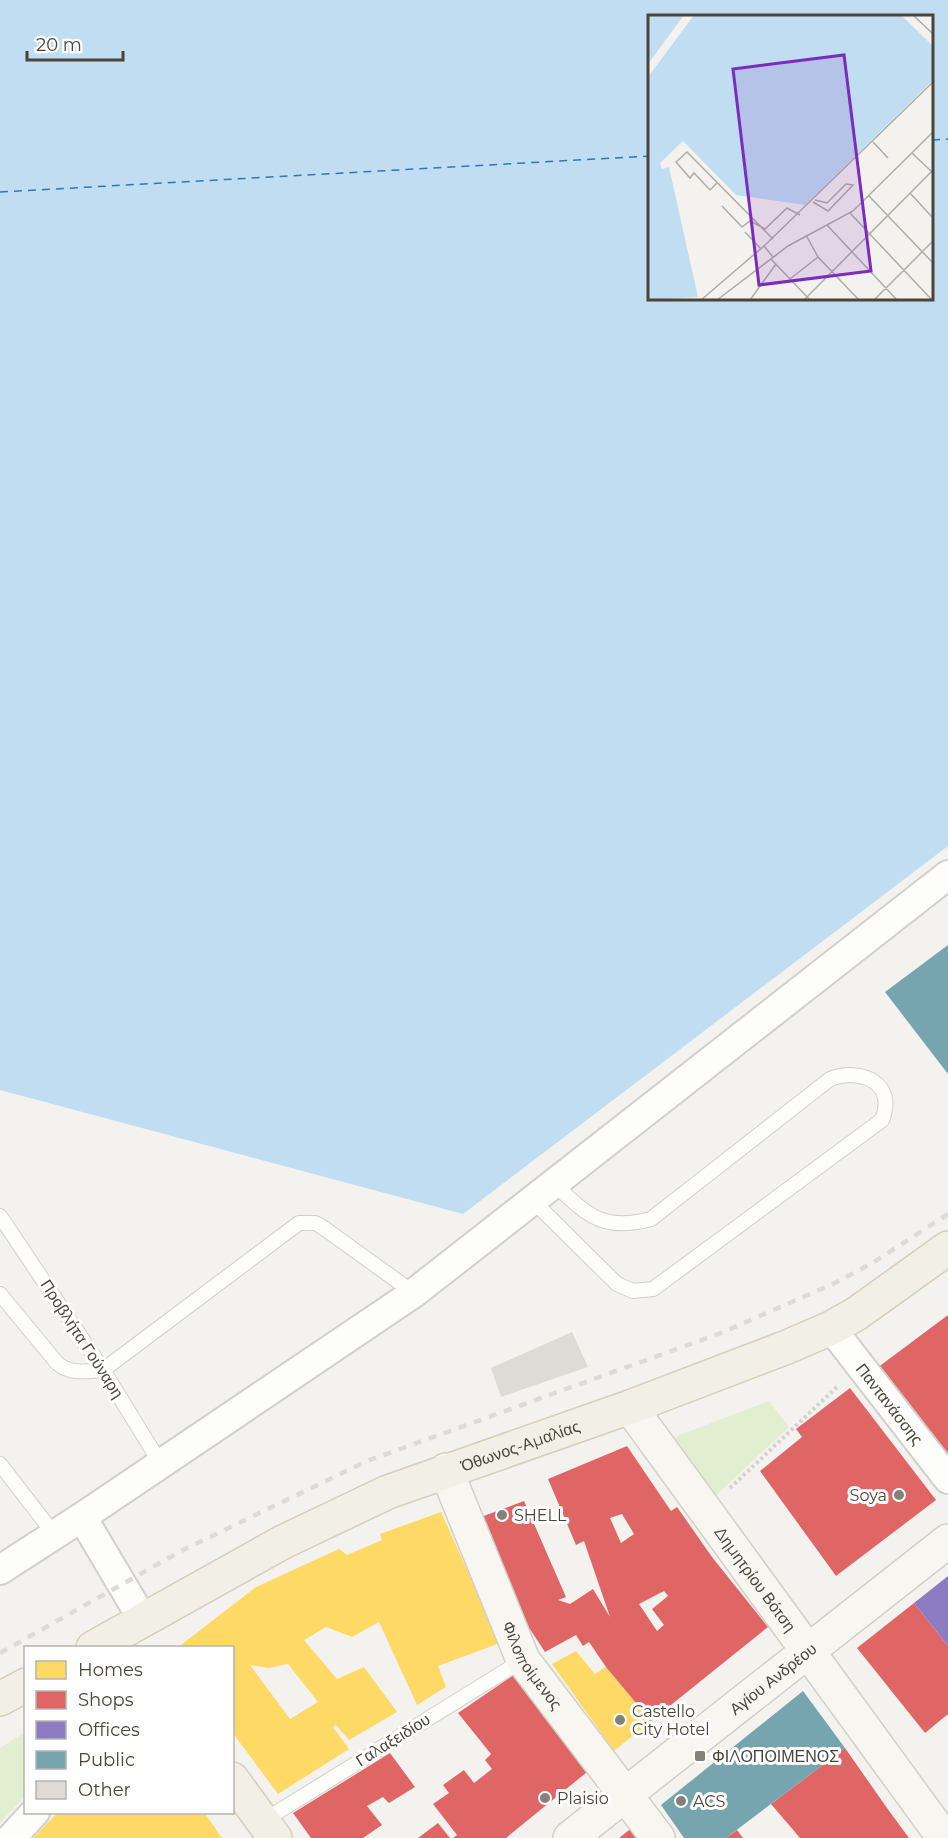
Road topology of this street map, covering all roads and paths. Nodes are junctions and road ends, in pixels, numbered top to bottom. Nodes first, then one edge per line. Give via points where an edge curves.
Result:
1 (948, 875) edge
2 (543, 1192) junction
3 (0, 1216) edge
4 (948, 1248) edge
5 (414, 1293) junction
6 (0, 1294) edge
7 (831, 1328) junction
8 (860, 1365) junction
9 (103, 1370) junction
10 (630, 1407) junction
11 (0, 1464) edge
12 (161, 1464) junction
13 (446, 1470) junction
14 (948, 1479) edge
15 (706, 1511) junction
16 (82, 1517) junction
17 (54, 1534) junction
18 (948, 1541) edge
19 (0, 1570) edge
20 (135, 1633) edge
21 (96, 1646) edge
22 (808, 1651) junction
23 (523, 1659) junction
24 (24, 1686) edge
25 (0, 1699) edge
26 (234, 1782) edge
27 (626, 1794) junction
28 (33, 1814) edge
29 (269, 1829) edge
30 (11, 1838) edge
31 (570, 1838) edge
32 (658, 1838) edge
33 (944, 1838) edge

1 - 2 street
2 - 2 lane via 617,1284 633,1291 653,1288 882,1120 886,1110 884,1095 876,1083 863,1075 845,1073 830,1079 651,1220 611,1223 586,1215
2 - 5 street
3 - 9 lane, Προβλήτα Γούναρη
4 - 7 main road, Όθωνος-Αμαλίας
5 - 9 lane via 321,1226 299,1223
5 - 12 street
6 - 9 lane via 62,1368 75,1372
7 - 8 street, Παντανάσσης
7 - 10 main road, Όθωνος-Αμαλίας
8 - 14 street, Παντανάσσης
8 - 15 path
9 - 12 lane, Προβλήτα Γούναρη
10 - 13 main road, Όθωνος-Αμαλίας
10 - 15 street, Δημητρίου Βότση
11 - 17 lane
12 - 16 street
13 - 20 main road, Όθωνος-Αμαλίας via 388,1492 283,1542
13 - 23 street, Φιλοποίμενος
15 - 22 street, Δημητρίου Βότση
16 - 17 street
16 - 20 street
17 - 19 street
18 - 22 street, Αγίου Ανδρέου
20 - 21 main road, Όθωνος-Αμαλίας
22 - 27 street, Αγίου Ανδρέου
22 - 33 street, Δημητρίου Βότση
23 - 27 street, Φιλοποίμενος
23 - 29 lane, Γαλαξειδίου
24 - 25 main road
26 - 29 main road
27 - 31 street, Αγίου Ανδρέου
27 - 32 street, Φιλοποίμενος
28 - 30 street

